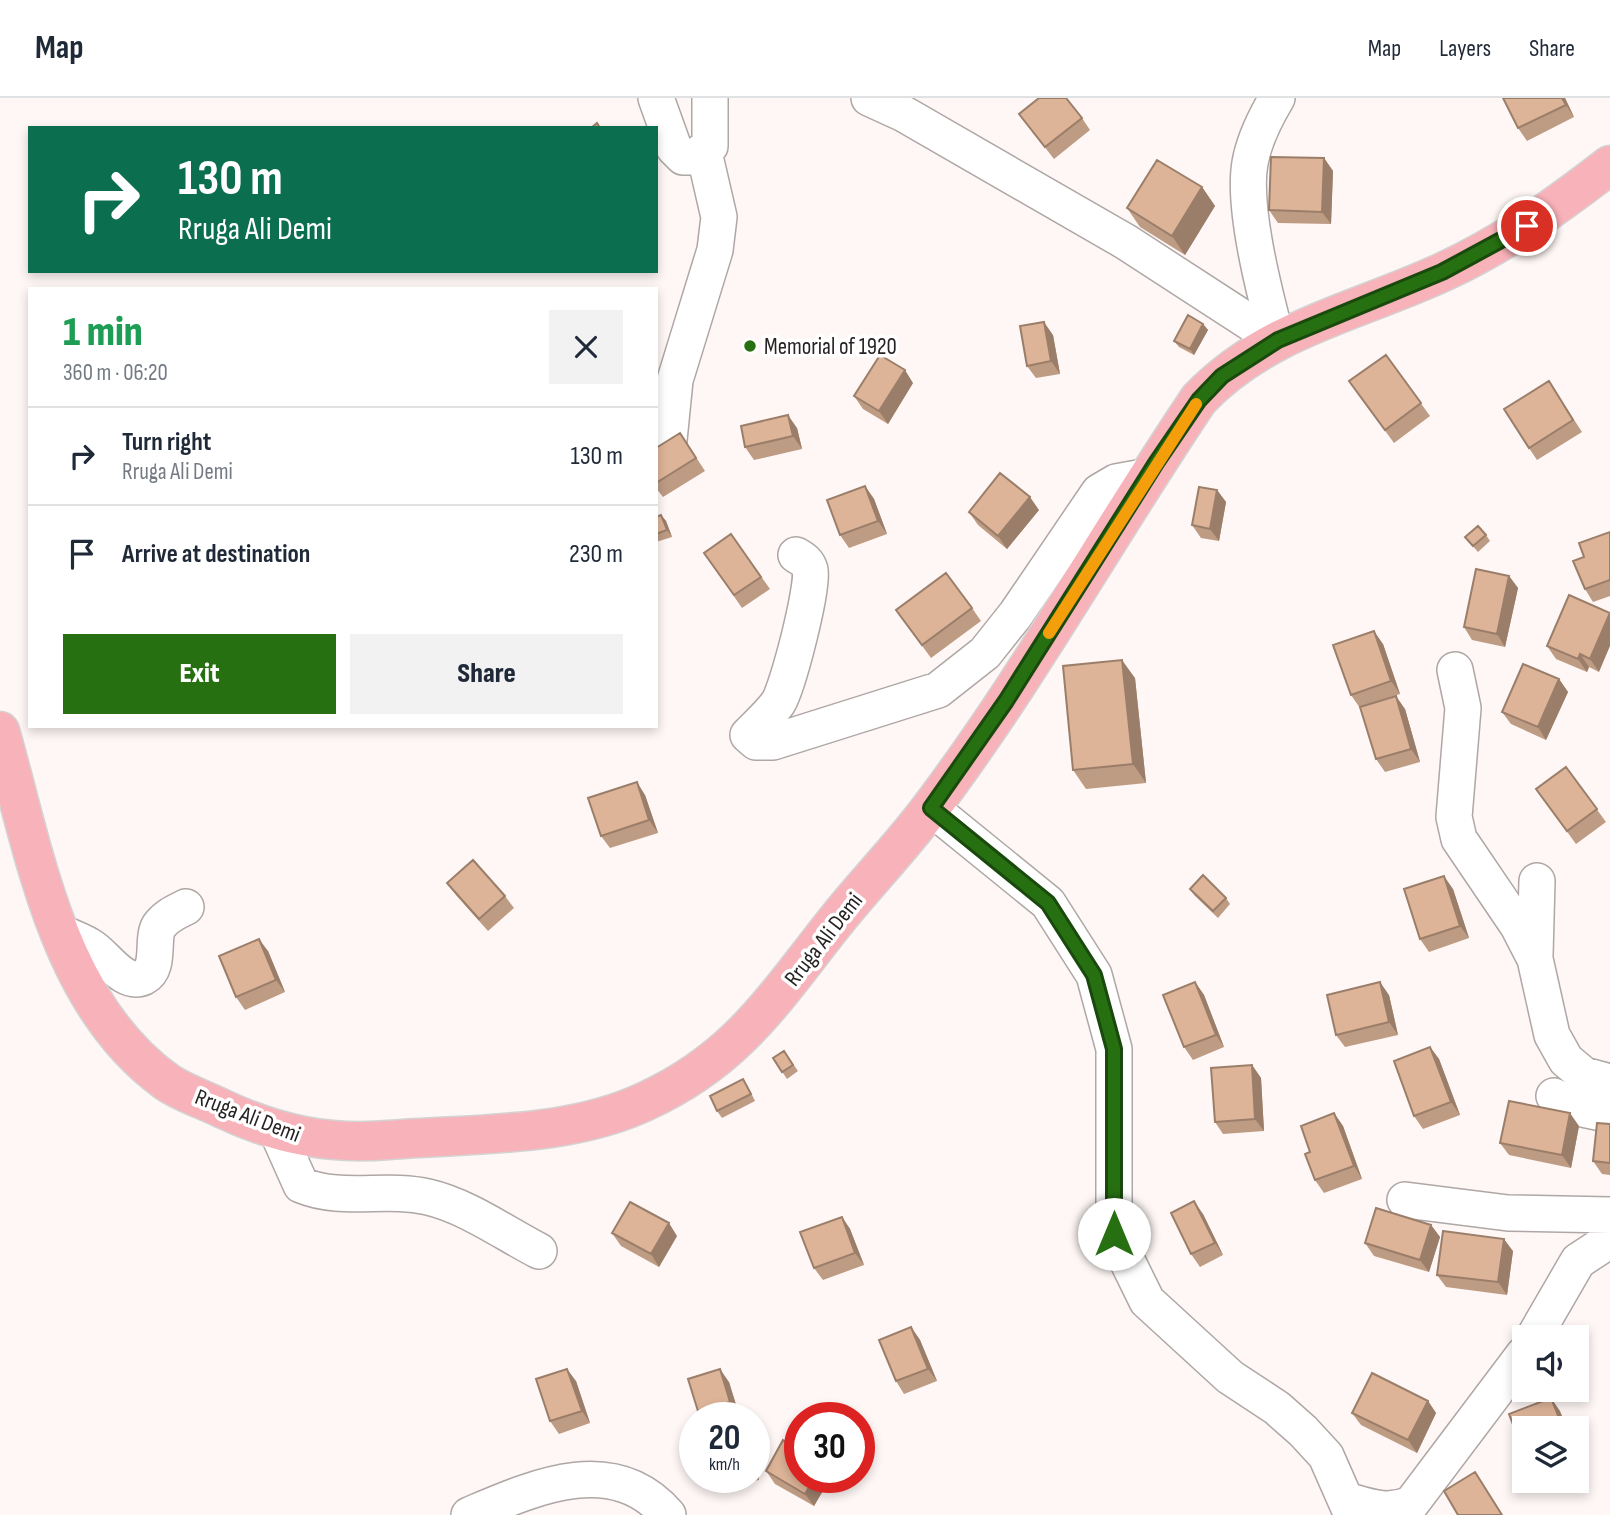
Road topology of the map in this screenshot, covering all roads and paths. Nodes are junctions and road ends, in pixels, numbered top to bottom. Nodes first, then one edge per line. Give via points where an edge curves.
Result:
1 (656, 98) edge
2 (710, 98) edge
3 (869, 98) edge
4 (1277, 98) edge
5 (704, 152) junction
6 (1610, 165) edge
7 (1278, 340) junction
8 (668, 450) edge
9 (1149, 476) junction
10 (796, 555) dead end
11 (1455, 670) dead end
12 (0, 731) edge
13 (931, 808) junction
14 (1537, 881) dead end
15 (186, 907) dead end
16 (59, 932) junction
17 (1535, 959) junction
18 (1610, 1082) edge
19 (1554, 1096) dead end
20 (1610, 1115) edge
21 (276, 1129) junction
22 (1405, 1200) dead end
23 (1610, 1215) edge
24 (1610, 1240) edge
25 (539, 1251) dead end
26 (1542, 1325) edge
27 (1512, 1370) edge
28 (1349, 1507) edge
29 (469, 1515) edge
30 (668, 1515) edge

1 - 5 street via 674,148 683,157
2 - 5 street via 712,136
3 - 7 street via 1126,242
4 - 7 street via 1255,141 1249,166 1256,244
5 - 8 street via 719,217 715,250 675,380
6 - 7 main road, Rruga Ali Demi via 1495,246
7 - 9 main road, Rruga Ali Demi via 1222,376 1199,400
9 - 10 street via 1116,482 1099,492 985,653 938,690 773,742 756,742 748,735 778,703 793,671 811,571
9 - 13 main road, Rruga Ali Demi via 1006,701
11 - 17 street via 1464,708 1454,817 1459,839
12 - 16 main road, Rruga Ali Demi
13 - 21 main road, Rruga Ali Demi via 742,1038 696,1074 644,1103 590,1121 352,1143 310,1140
13 - 28 street via 1048,903 1094,975 1114,1049 1114,1234 1147,1301 1230,1377 1303,1431 1326,1456
14 - 17 street
15 - 16 street via 169,915 158,928 152,968 146,976 134,979 122,975 88,944
16 - 21 main road, Rruga Ali Demi via 71,962 111,1029 167,1083
17 - 18 street via 1552,1035 1566,1060 1584,1075
19 - 20 street
21 - 25 street via 301,1185 334,1194 426,1197 449,1204
22 - 23 street via 1508,1213
24 - 26 street via 1578,1261
27 - 28 street via 1411,1504 1382,1511
29 - 30 street via 530,1490 568,1480 601,1478 633,1487

